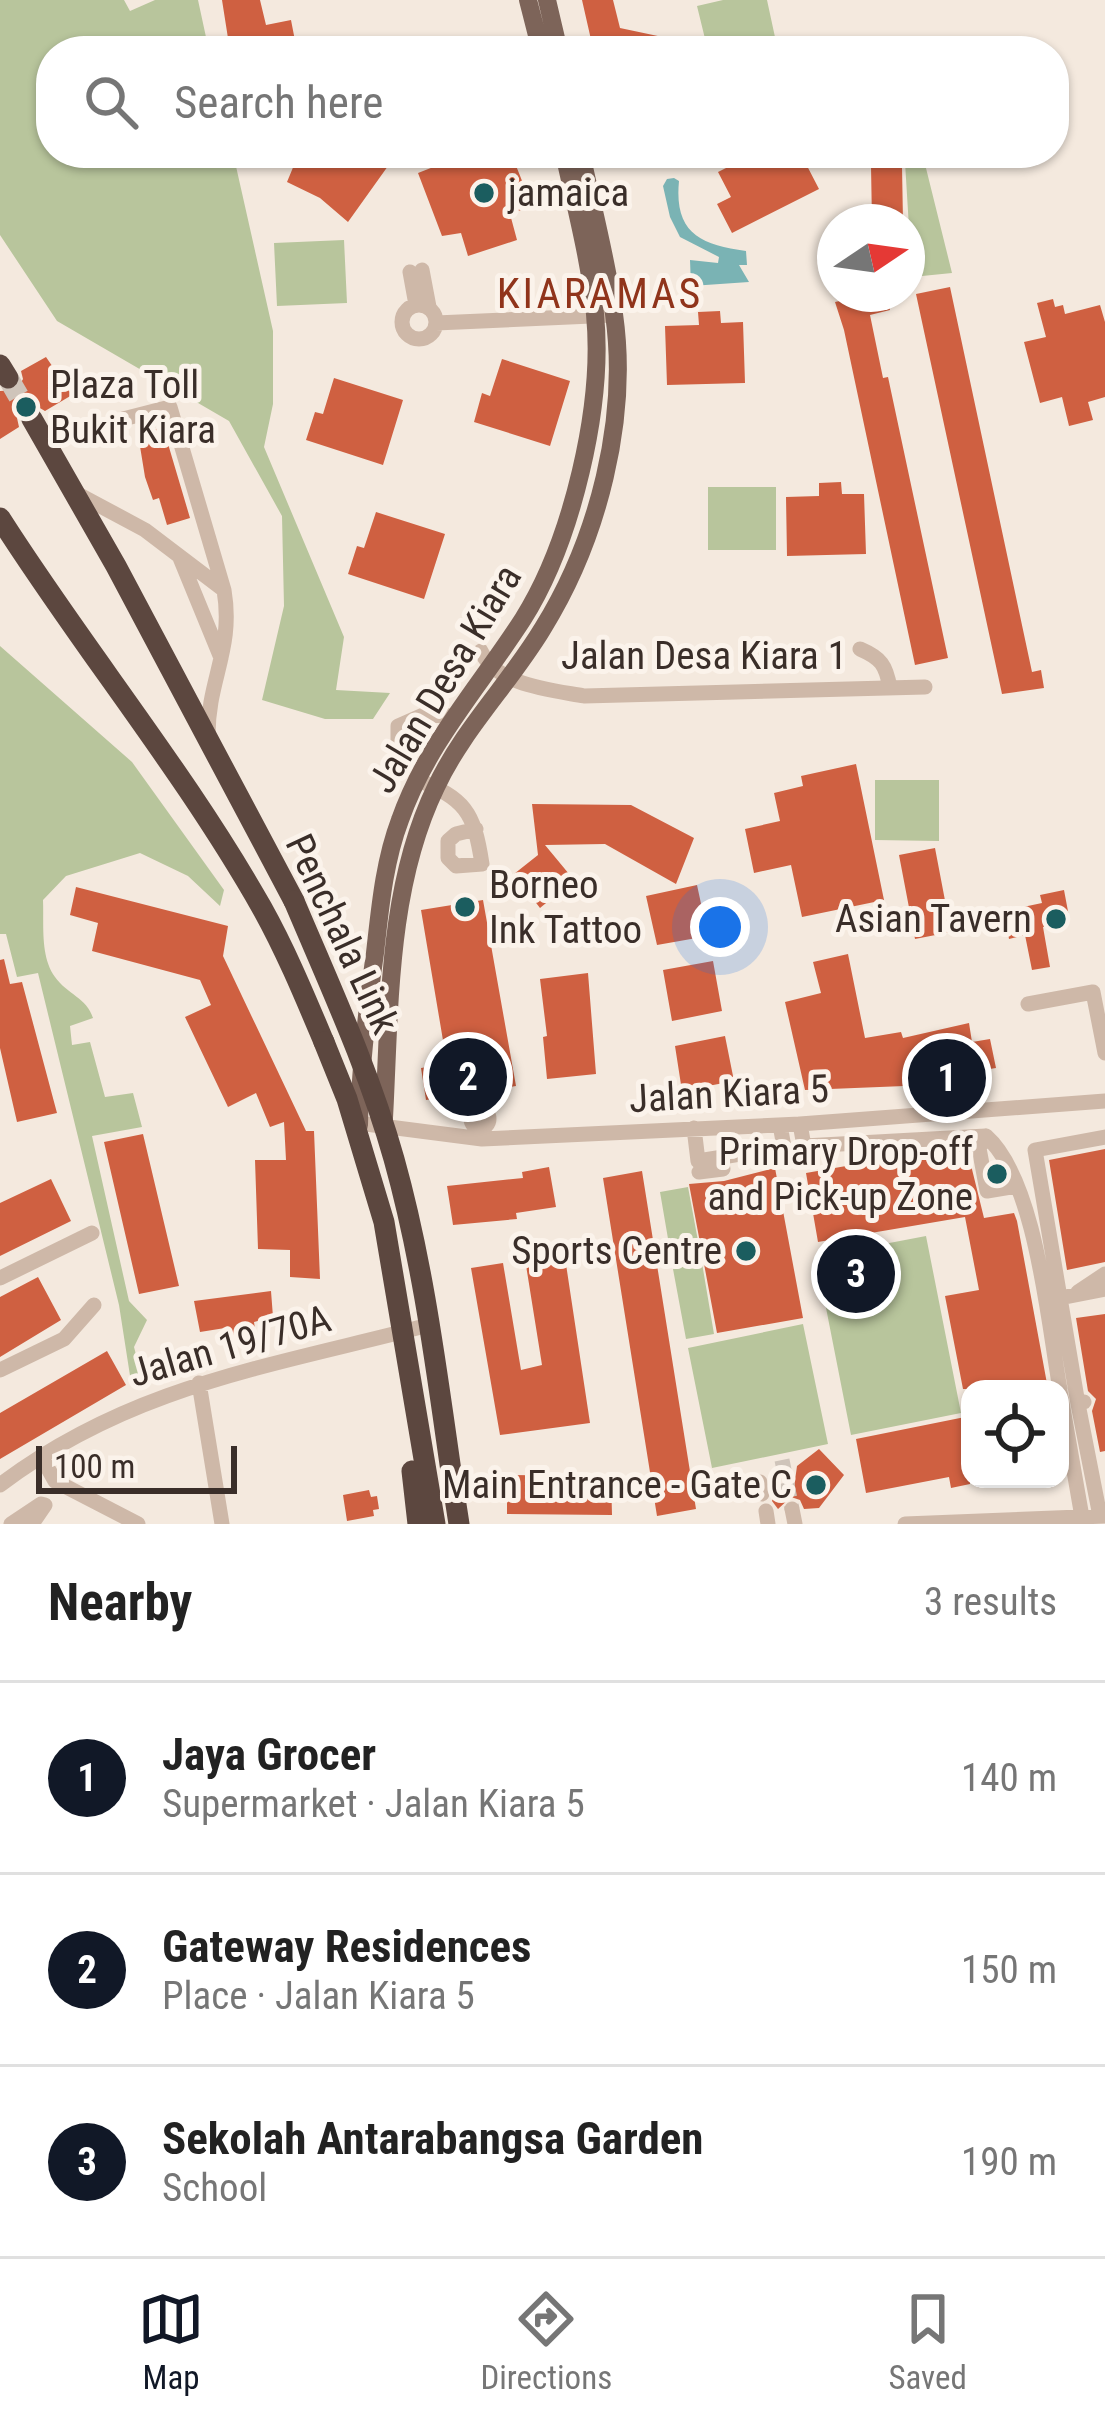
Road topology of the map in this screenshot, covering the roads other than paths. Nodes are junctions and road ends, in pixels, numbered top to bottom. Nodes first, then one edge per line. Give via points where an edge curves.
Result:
1 (528, 0) edge
2 (547, 0) edge
3 (537, 36) edge
4 (555, 36) edge
5 (568, 168) edge
6 (583, 168) edge
7 (416, 271) dead end
8 (605, 315) junction
9 (32, 419) tunnel mouth
10 (123, 419) dead end
11 (74, 491) junction
12 (0, 518) edge
13 (179, 555) junction
14 (224, 590) junction
15 (860, 649) dead end
16 (485, 657) junction
17 (222, 661) junction
18 (511, 676) junction
19 (925, 687) dead end
20 (890, 688) junction
21 (452, 716) junction
22 (208, 738) junction
23 (398, 758) dead end
24 (416, 778) junction
25 (436, 787) junction
26 (476, 829) junction
27 (1028, 1004) dead end
28 (324, 1042) junction
29 (1105, 1053) edge
30 (1105, 1101) edge
31 (358, 1123) junction
32 (800, 1124) junction
33 (780, 1125) junction
34 (694, 1128) junction
35 (383, 1129) junction
36 (986, 1136) junction
37 (1105, 1137) edge
38 (721, 1158) junction
39 (700, 1172) dead end
40 (1017, 1186) junction
41 (92, 1232) dead end
42 (1105, 1274) edge
43 (0, 1278) edge
44 (1105, 1289) edge
45 (1068, 1296) junction
46 (94, 1305) dead end
47 (418, 1328) junction
48 (0, 1370) edge
49 (1058, 1380) edge
50 (207, 1381) junction
51 (1069, 1442) edge
52 (41, 1456) junction
53 (0, 1485) edge
54 (740, 1485) dead end
55 (765, 1510) edge
56 (1102, 1516) edge
57 (1082, 1517) junction
58 (11, 1524) edge
59 (32, 1524) edge
60 (138, 1524) edge
61 (222, 1524) edge
62 (418, 1524) edge
63 (436, 1524) edge
64 (455, 1524) edge
65 (904, 1524) edge

1 - 3 main road
2 - 4 main road
5 - 8 main road, Jalan Desa Kiara
6 - 8 main road, Jalan Desa Kiara
7 - 8 street via 427,312
8 - 16 main road, Jalan Desa Kiara via 582,472 550,567 523,619
8 - 18 main road, Jalan Desa Kiara via 616,365 599,501 572,578
9 - 11 highway, Penchala Link
10 - 14 street via 170,407
11 - 13 street
11 - 22 highway, Penchala Link
12 - 28 highway, Penchala Link via 264,912
13 - 14 street
13 - 17 street
14 - 17 street
15 - 20 street via 879,657
16 - 18 street, Jalan Desa Kiara 1
16 - 21 main road, Jalan Desa Kiara
17 - 22 street
18 - 20 street, Jalan Desa Kiara 1 via 584,696
18 - 25 main road, Jalan Desa Kiara
19 - 20 street, Jalan Desa Kiara 1
21 - 23 street via 398,726
21 - 24 main road, Jalan Desa Kiara
22 - 64 highway, Penchala Link, bridge via 294,901 394,1159 430,1318
24 - 25 street
24 - 31 main road, Jalan Desa Kiara via 382,893
25 - 26 street via 464,804
25 - 35 main road, Jalan Desa Kiara via 403,886
26 - 26 street via 482,864 456,866 446,852 451,837
27 - 29 street via 1093,992
28 - 62 highway, bridge via 378,1239
28 - 63 highway, bridge via 385,1222
30 - 32 street, Jalan Kiara 5
31 - 35 street, Jalan Kiara 5
31 - 47 main road, Jalan Desa Kiara
32 - 33 street, Jalan Kiara 5
32 - 36 street via 804,1146
33 - 34 street, Jalan Kiara 5
33 - 38 street via 784,1147
34 - 35 street, Jalan Kiara 5
34 - 38 street via 698,1161
35 - 47 main road, Jalan Desa Kiara
36 - 40 street
36 - 40 street via 979,1148 987,1192
37 - 45 street via 1035,1150
38 - 39 street via 722,1169
40 - 49 street
41 - 43 street
42 - 45 street
44 - 45 street
45 - 56 street
46 - 48 street via 64,1339
47 - 50 street, Jalan 19/70A
47 - 63 main road, Jalan Desa Kiara
47 - 64 main road, Jalan Desa Kiara
50 - 52 street, Jalan 19/70A via 142,1402
50 - 61 street via 203,1407
51 - 57 street
52 - 53 street, Jalan 19/70A
52 - 60 street via 55,1481
54 - 55 street via 760,1481
56 - 57 street
57 - 65 street
58 - 59 street via 45,1505

